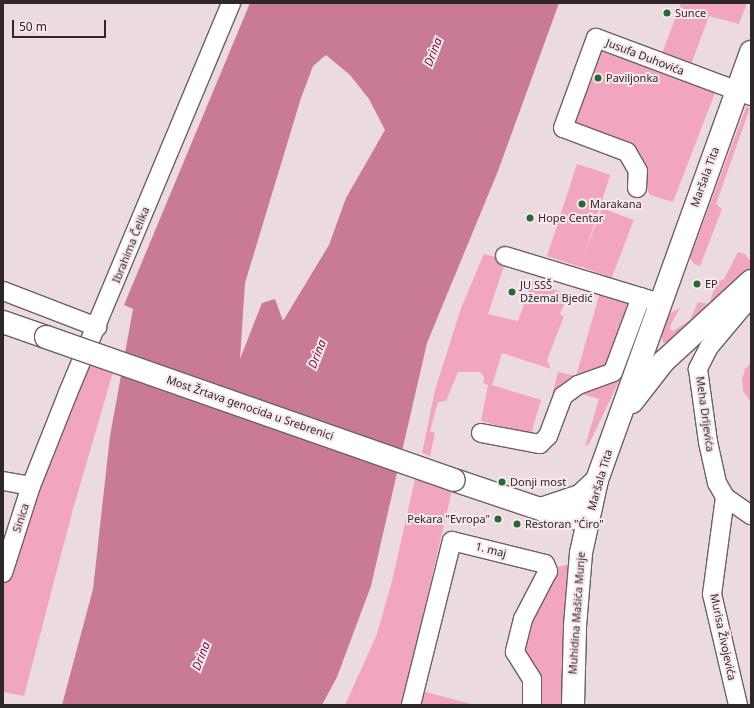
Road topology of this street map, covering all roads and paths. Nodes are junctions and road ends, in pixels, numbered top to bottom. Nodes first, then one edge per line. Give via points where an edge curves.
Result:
1 (231, 3) edge
2 (751, 52) edge
3 (744, 94) edge
4 (637, 188) dead end
5 (505, 256) dead end
6 (751, 281) edge
7 (3, 291) edge
8 (751, 298) edge
9 (650, 300) junction
10 (62, 314) junction
11 (3, 322) edge
12 (97, 327) junction
13 (647, 337) junction
14 (684, 342) junction
15 (82, 360) junction
16 (618, 420) junction
17 (481, 433) dead end
18 (597, 480) junction
19 (3, 481) edge
20 (32, 486) junction
21 (725, 497) junction
22 (548, 512) junction
23 (751, 514) edge
24 (588, 521) junction
25 (581, 553) junction
26 (3, 573) edge
27 (411, 705) edge
28 (532, 705) edge
29 (573, 705) edge
30 (738, 705) edge

1 - 12 street, Ibrahima Čelika
2 - 3 main road, Maršala Tita
3 - 4 street, Jusufa Duhovića via 596,38 563,128 627,152 638,171
3 - 9 main road, Maršala Tita
5 - 9 street
6 - 14 main road
7 - 10 street
8 - 21 street, Meha Drljevića via 709,347 698,369 712,467 716,483
9 - 13 main road, Maršala Tita
9 - 17 street, Maršala Tita via 613,372 578,385 562,396 548,436 540,444
10 - 12 street
10 - 15 street via 72,326
11 - 22 main road, Most Žrtava genocida u Srebrenici, bridge
12 - 15 street, Ibrahima Čelika
13 - 14 main road via 653,347 662,351
13 - 16 main road, Maršala Tita
14 - 16 main road via 654,372
15 - 20 street, Ibrahima Čelika
16 - 18 main road, Maršala Tita
18 - 22 main road via 580,496
18 - 24 main road, Maršala Tita
19 - 20 street
20 - 26 street, Sinica
21 - 23 street
21 - 30 street, Murisa Živojevića via 712,594
22 - 24 main road, Most Žrtava genocida u Srebrenici
22 - 25 main road
24 - 25 main road, Muhidina Mašića Munje
25 - 29 main road, Muhidina Mašića Munje via 575,626
27 - 28 street, 1. maj via 452,541 545,564 548,571 524,620 515,652 532,679

